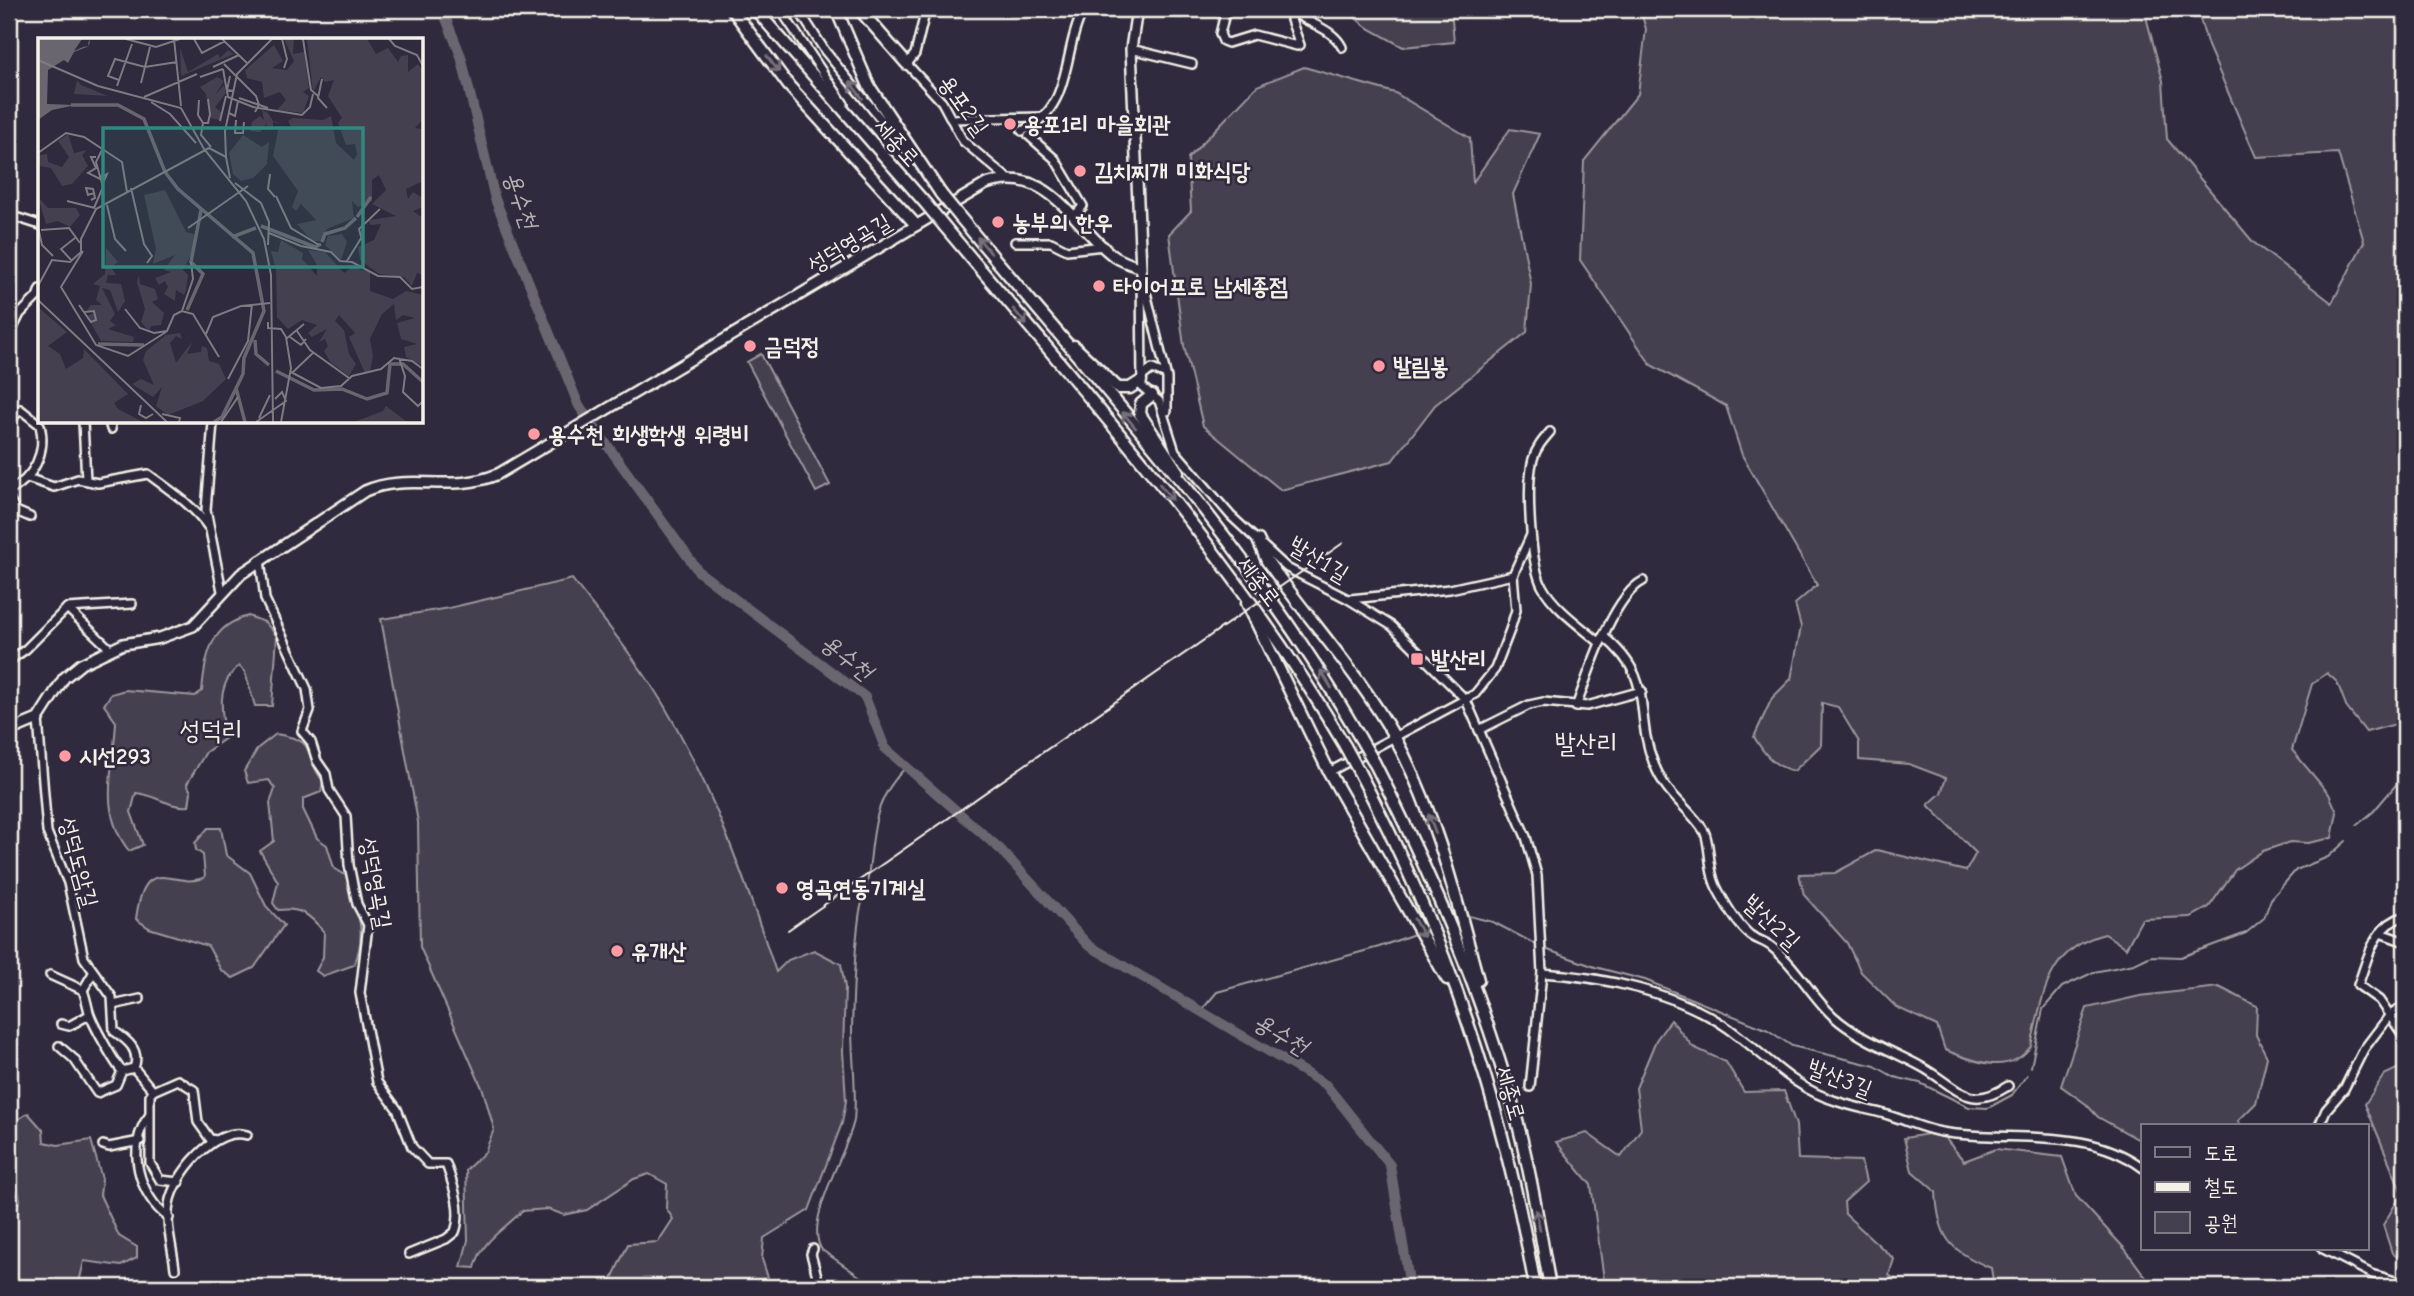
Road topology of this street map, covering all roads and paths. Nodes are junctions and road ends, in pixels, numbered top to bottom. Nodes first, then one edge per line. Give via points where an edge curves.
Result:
1 (732, 9) edge
2 (755, 9) edge
3 (780, 9) edge
4 (799, 9) edge
5 (836, 9) edge
6 (859, 9) edge
7 (926, 9) edge
8 (1084, 9) edge
9 (1137, 9) edge
10 (1156, 9) edge
11 (1226, 9) edge
12 (1292, 10) edge
13 (1180, 13) dead end
14 (1342, 47) dead end
15 (1131, 49) junction
16 (908, 64) junction
17 (1192, 64) dead end
18 (1042, 117) junction
19 (951, 119) junction
20 (897, 172) junction
21 (1007, 178) junction
22 (931, 180) junction
23 (1075, 215) junction
24 (9, 216) edge
25 (38, 224) edge
26 (916, 225) junction
27 (1016, 242) dead end
28 (1104, 246) junction
29 (1141, 272) junction
30 (38, 294) edge
31 (1025, 295) junction
32 (9, 336) edge
33 (9, 357) edge
34 (10, 371) edge
35 (1164, 374) junction
36 (1142, 378) junction
37 (1164, 391) junction
38 (1153, 395) junction
39 (9, 424) edge
40 (38, 424) edge
41 (39, 424) edge
42 (83, 424) edge
43 (213, 424) edge
44 (1550, 432) dead end
45 (1168, 436) junction
46 (27, 478) junction
47 (86, 480) junction
48 (9, 491) edge
49 (9, 499) edge
50 (1200, 509) junction
51 (30, 517) dead end
52 (208, 528) junction
53 (1531, 531) junction
54 (1258, 540) junction
55 (260, 560) junction
56 (1513, 575) junction
57 (1236, 581) junction
58 (1643, 581) dead end
59 (222, 591) junction
60 (1348, 599) junction
61 (132, 604) dead end
62 (67, 608) junction
63 (1601, 639) junction
64 (109, 648) junction
65 (9, 661) edge
66 (1642, 691) junction
67 (1466, 700) junction
68 (1576, 707) junction
69 (38, 719) junction
70 (1479, 730) junction
71 (9, 731) edge
72 (1394, 736) junction
73 (1329, 772) junction
74 (2405, 916) edge
75 (2380, 933) junction
76 (1462, 937) junction
77 (2405, 942) edge
78 (1436, 949) junction
79 (93, 973) junction
80 (1542, 973) junction
81 (50, 975) dead end
82 (83, 990) junction
83 (140, 999) dead end
84 (2405, 1004) edge
85 (113, 1005) junction
86 (89, 1015) junction
87 (2389, 1016) junction
88 (61, 1024) dead end
89 (2405, 1038) edge
90 (59, 1046) dead end
91 (134, 1068) junction
92 (122, 1071) junction
93 (1530, 1087) dead end
94 (2008, 1087) dead end
95 (153, 1091) junction
96 (149, 1116) junction
97 (2320, 1124) edge
98 (247, 1135) dead end
99 (140, 1140) junction
100 (216, 1140) junction
101 (103, 1145) dead end
102 (2141, 1167) edge
103 (179, 1182) junction
104 (169, 1217) junction
105 (813, 1249) dead end
106 (2325, 1250) edge
107 (409, 1254) dead end
108 (175, 1269) dead end
109 (2405, 1284) edge
110 (820, 1287) edge
111 (1535, 1287) edge
112 (1550, 1287) edge

1 -> 26 highway via 789,86
2 - 20 highway, 세종로
3 - 20 street via 820,71
22 -> 4 street via 825,51
5 - 22 highway, 세종로 via 869,86
6 - 16 highway
7 - 16 street, 용포2길 via 915,54
8 - 18 street via 1067,71
9 - 15 main road
10 - 13 street
11 - 12 street via 1220,34 1223,41 1254,36 1300,46
12 - 14 street via 1334,34
15 - 17 street
15 - 29 main road
16 - 19 street, 용포2길
18 - 19 street
18 - 23 street via 1025,133 1055,159 1083,206
19 - 21 street, 용포2길 via 972,150
20 -> 57 highway, 세종로, bridge
21 - 23 main road, 용포2길 via 1029,183
21 - 26 main road, 성덕영곡길 via 986,184
31 -> 22 highway, 세종로, bridge
23 - 28 main road, 용포2길
24 - 25 street
26 - 55 main road, 성덕영곡길 via 481,481 378,484
27 - 28 street via 1051,242 1067,250
28 - 29 main road, 용포2길
29 - 35 street
29 - 36 street
30 - 32 street via 20,314
31 - 36 highway via 1111,384 1124,389
50 -> 31 highway, 세종로
33 - 34 street
35 - 36 street via 1152,369
35 - 37 street
36 - 38 street via 1146,392
37 - 38 street
37 - 45 street
38 - 45 street via 1163,409
38 - 50 highway via 1141,404 1140,414
39 - 40 street via 20,410
41 - 46 street via 41,456
42 - 47 street
43 - 52 street
44 - 53 street, 발산2길 via 1533,456
45 - 54 street, 발산1길 via 1188,470
46 - 47 street via 54,487
46 - 48 street
47 - 52 street via 98,483 148,474 188,502
49 - 51 street via 16,512
76 -> 50 highway, 세종로, bridge via 1374,762 1326,679 1270,597
52 - 59 street
53 - 56 street, 발산2길
53 - 63 street, 발산2길 via 1543,586 1565,613
54 - 60 street, 발산1길 via 1287,568
54 - 72 highway via 1274,571
55 - 59 main road
55 - 107 street, 성덕영곡길 via 265,599 307,690 310,710 302,732 312,742 329,790 346,817 349,865 357,904 368,925 360,993 377,1082 397,1108 418,1155 428,1164 446,1164 453,1186 458,1213 455,1232
56 - 60 street via 1450,589
56 - 67 street via 1516,610 1495,669
57 - 73 highway
57 - 78 highway, 세종로, bridge via 1309,685 1345,746 1421,899
58 - 63 street
59 - 64 main road via 193,626
60 - 67 street, 발산1길 via 1392,626
61 - 62 street
62 - 64 street
62 - 65 street
63 - 66 street, 발산2길 via 1630,665
63 - 68 street
64 - 69 main road via 64,678
66 - 68 street
66 - 94 street, 발산2길 via 1644,733 1654,766 1670,795 1704,831 1715,886 1744,929 1772,947 1846,1026 1937,1075 1969,1098 1989,1099
67 - 70 street, 발산1길
67 - 72 street
68 - 70 street via 1543,702 1529,705
69 - 71 main road
69 - 79 street, 성덕도암길 via 47,832 68,883 77,934
70 - 80 street, 발산1길 via 1532,854 1540,894
72 - 73 street
76 -> 72 highway via 1455,888
73 -> 78 highway
74 - 75 street
75 - 77 street
75 - 87 street via 2374,938 2358,985 2379,1000
112 -> 76 highway, 세종로 via 1528,1166
78 - 111 highway, 세종로 via 1476,1039 1511,1166
79 - 82 street
79 - 85 street, 성덕도암길 via 108,990
80 - 93 street, 발산1길
80 - 102 street, 발산3길 via 1622,982 1710,1017 1788,1079 1836,1101 1947,1133 2088,1142 2119,1152
81 - 82 street
82 - 86 street
83 - 85 street
84 - 87 street
85 - 91 street, 성덕도암길 via 111,1023 114,1031 132,1044
86 - 88 street via 69,1026
86 - 92 street
87 - 89 street
87 - 97 street
90 - 92 street via 97,1093 116,1085
91 - 92 street
91 - 95 street, 성덕도암길
95 - 96 street
95 - 100 street via 178,1080 186,1083 196,1093 198,1122 210,1139
96 - 99 street
96 - 103 street via 154,1174 160,1180
98 - 100 street via 233,1132
99 - 101 street
99 - 104 street via 137,1170 158,1208
100 - 103 street
103 - 104 street via 169,1204
104 - 108 street
105 - 110 street
106 - 109 street via 2372,1274

